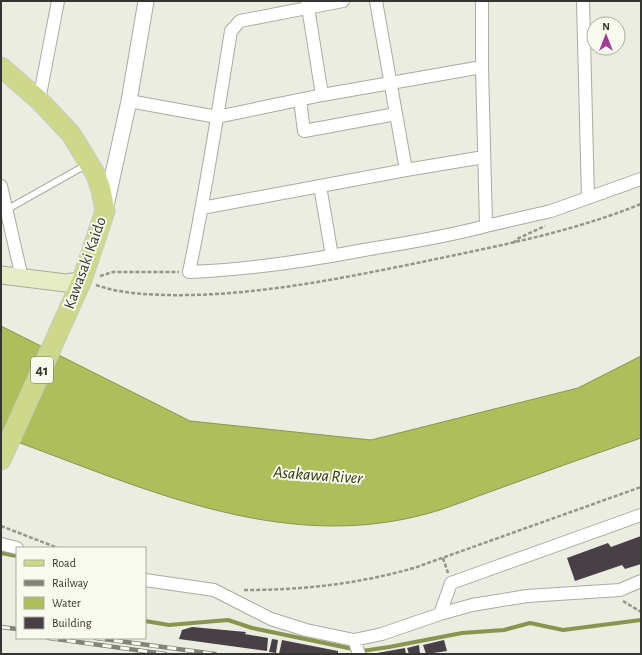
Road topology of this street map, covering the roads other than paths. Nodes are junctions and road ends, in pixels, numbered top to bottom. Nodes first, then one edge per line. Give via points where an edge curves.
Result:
1 (58, 1) edge
2 (146, 1) edge
3 (343, 1) edge
4 (376, 1) edge
5 (482, 1) edge
6 (583, 1) edge
7 (307, 4) edge
8 (482, 67) junction
9 (1, 68) edge
10 (392, 84) junction
11 (322, 95) junction
12 (40, 100) junction
13 (300, 100) junction
14 (129, 101) junction
15 (396, 114) junction
16 (217, 116) junction
17 (484, 157) junction
18 (89, 163) junction
19 (406, 170) junction
20 (641, 179) edge
21 (1, 186) edge
22 (320, 186) junction
23 (588, 198) junction
24 (202, 208) junction
25 (6, 210) junction
26 (105, 211) junction
27 (486, 226) junction
28 (332, 256) junction
29 (1, 275) edge
30 (22, 278) junction
31 (82, 280) junction
32 (1, 460) edge
33 (641, 515) edge
34 (1, 544) edge
35 (16, 548) edge
36 (146, 580) edge
37 (641, 581) edge
38 (440, 614) junction
39 (356, 646) edge

1 - 12 street
2 - 14 street
3 - 7 street
4 - 10 street
5 - 8 street
6 - 23 street
7 - 11 street
7 - 16 street via 240,21 231,31
8 - 10 street
8 - 17 street
9 - 12 main road, Kawasaki Kaido / 41
10 - 11 street
10 - 15 street
11 - 13 street
12 - 18 main road, Kawasaki Kaido / 41 via 71,134
13 - 15 street via 304,131
13 - 16 street
14 - 16 street
14 - 26 street
15 - 19 street
16 - 24 street
17 - 19 street
17 - 27 street
18 - 25 lane
18 - 26 main road, Kawasaki Kaido / 41 via 101,190
19 - 22 street
20 - 23 street
21 - 25 street
22 - 24 street
22 - 28 street
23 - 27 street via 551,211
24 - 28 street via 189,272 234,270
25 - 30 street
26 - 31 main road, Kawasaki Kaido / 41
27 - 28 street via 456,234
29 - 30 main road
30 - 31 main road via 66,283
31 - 32 main road, Kawasaki Kaido / 41
33 - 38 street via 451,583
34 - 35 street
36 - 39 street via 214,590 278,622
37 - 38 street via 620,590 527,596 472,605
38 - 39 street

